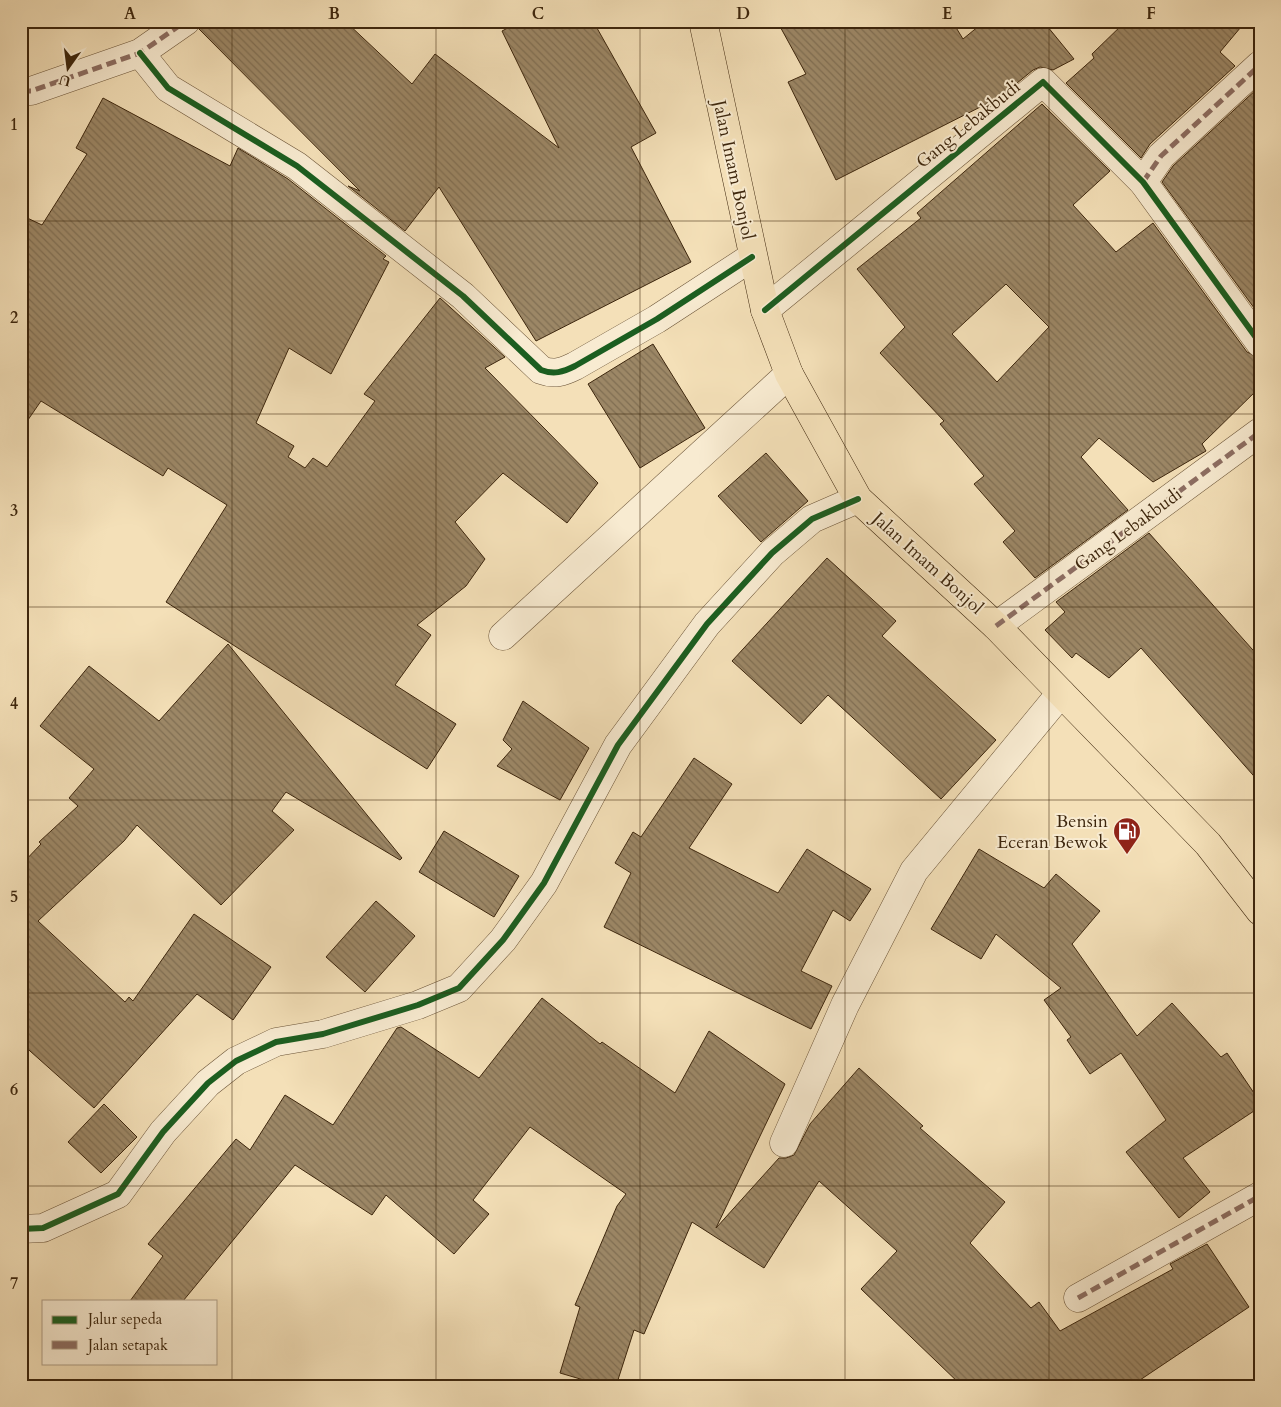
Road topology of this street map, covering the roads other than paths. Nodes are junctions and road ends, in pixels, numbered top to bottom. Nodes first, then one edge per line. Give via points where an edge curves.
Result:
1 (186, 21) edge
2 (703, 21) edge
3 (140, 53) junction
4 (1260, 66) edge
5 (21, 91) edge
6 (1143, 182) junction
7 (752, 257) junction
8 (765, 310) junction
9 (1260, 343) edge
10 (789, 374) junction
11 (1260, 432) edge
12 (858, 499) junction
13 (996, 626) junction
14 (503, 636) dead end
15 (1061, 693) junction
16 (1260, 912) edge
17 (784, 1143) dead end
18 (1260, 1196) edge
19 (21, 1228) edge
20 (1078, 1298) dead end

1 - 3 street
2 - 7 highway, Jalan Imam Bonjol
3 - 5 street via 31,91
3 - 7 street via 168,88 305,172 463,296 541,370 549,373 561,373 592,357
4 - 6 street via 1161,156
6 - 8 street, Gang Lebakbudi via 1043,82
6 - 9 street, Gang Lebakbudi
7 - 8 highway, Jalan Imam Bonjol
8 - 10 highway, Jalan Imam Bonjol
10 - 12 highway, Jalan Imam Bonjol
10 - 14 street
11 - 13 street, Gang Lebakbudi
12 - 13 highway, Jalan Imam Bonjol
12 - 19 street via 812,519 772,553 707,624 618,745 544,883 503,940 459,988 418,1006 323,1034 276,1042 236,1061 208,1083 163,1132 118,1194 43,1228
13 - 15 highway, Jalan Imam Bonjol
15 - 16 highway, Jalan Imam Bonjol via 1208,844
15 - 17 street via 914,871 845,1005
18 - 20 street

